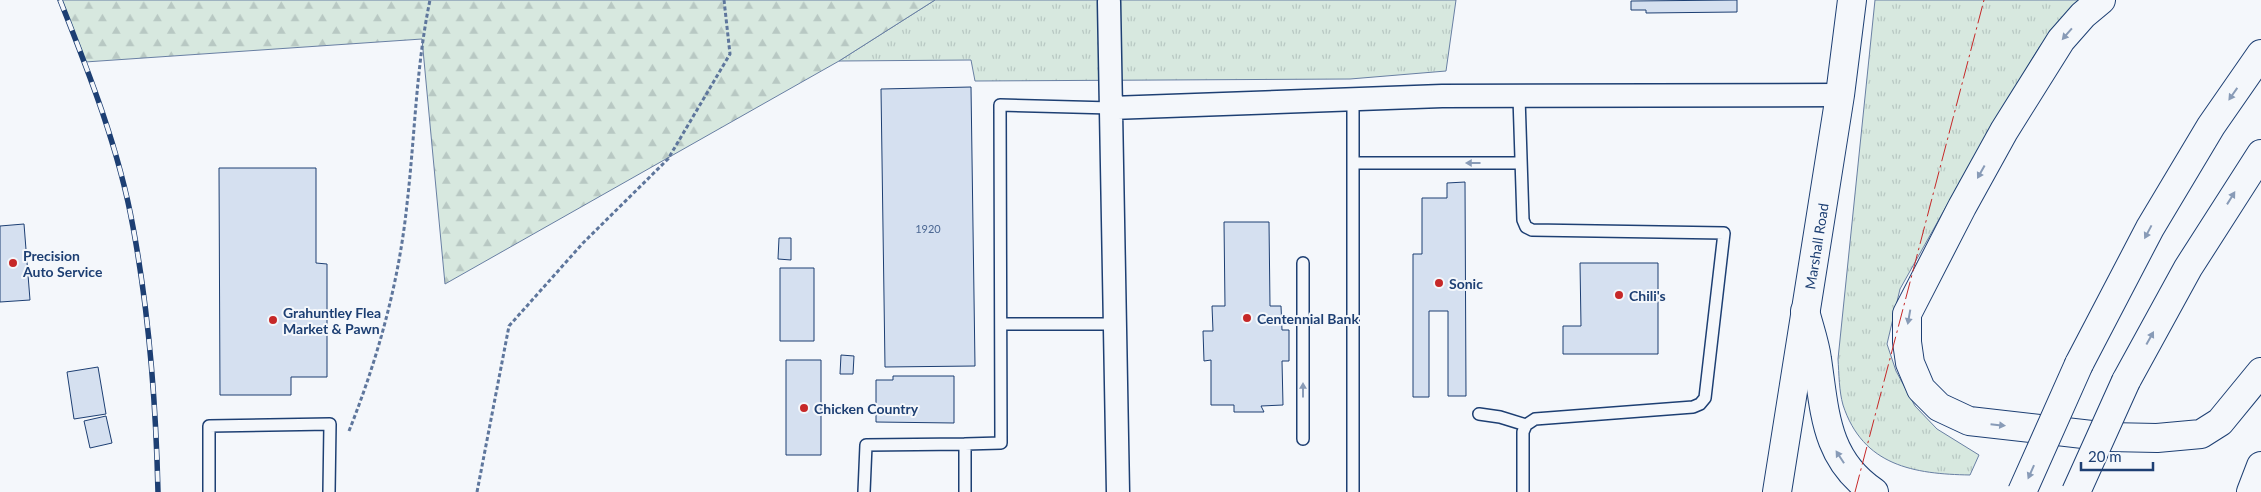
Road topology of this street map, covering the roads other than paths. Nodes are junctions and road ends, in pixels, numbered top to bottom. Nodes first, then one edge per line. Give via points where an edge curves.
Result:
1 (1852, 0) edge
2 (2101, 0) edge
3 (1109, 2) dead end
4 (2261, 54) edge
5 (1840, 95) junction
6 (1520, 97) junction
7 (1353, 99) junction
8 (1111, 108) junction
9 (2261, 154) edge
10 (1355, 163) junction
11 (1521, 163) junction
12 (1303, 263) dead end
13 (1805, 311) junction
14 (1002, 324) junction
15 (1116, 324) junction
16 (2261, 372) edge
17 (1479, 414) dead end
18 (1526, 425) junction
19 (1303, 439) dead end
20 (965, 444) junction
21 (2261, 466) edge
22 (209, 492) edge
23 (329, 492) edge
24 (864, 492) edge
25 (965, 492) edge
26 (1118, 492) edge
27 (1353, 492) edge
28 (1523, 492) edge
29 (1777, 492) edge
30 (1874, 492) edge
31 (2022, 492) edge
32 (2076, 492) edge
33 (2251, 492) edge

1 - 5 main road, Marshall Road
2 -> 16 main road via 2062,40 2004,131 1907,314 1910,363 1921,390 1939,407 1968,422 2109,437 2157,438 2201,434 2214,426
3 - 8 street
4 -> 31 main road, bridge via 2212,126 2150,228 2080,364
5 - 6 street
5 - 13 main road, Marshall Road
6 - 7 street
6 - 11 lane
7 - 8 street
7 - 10 lane
8 - 14 lane via 1000,105
8 - 15 street
32 -> 9 main road, bridge via 2126,381 2188,268
11 -> 10 lane
10 - 27 lane
11 - 18 lane via 1523,220 1532,230 1724,232 1705,398 1700,404 1535,419
19 -> 12 lane
13 - 29 main road, Marshall Road
30 -> 13 main road via 1849,470 1833,446
14 - 15 lane
14 - 20 lane via 1001,443
15 - 26 street
17 - 18 lane
18 - 28 lane
20 - 24 lane via 866,444
20 - 25 lane
21 - 33 main road
22 - 23 lane via 209,426 330,424

